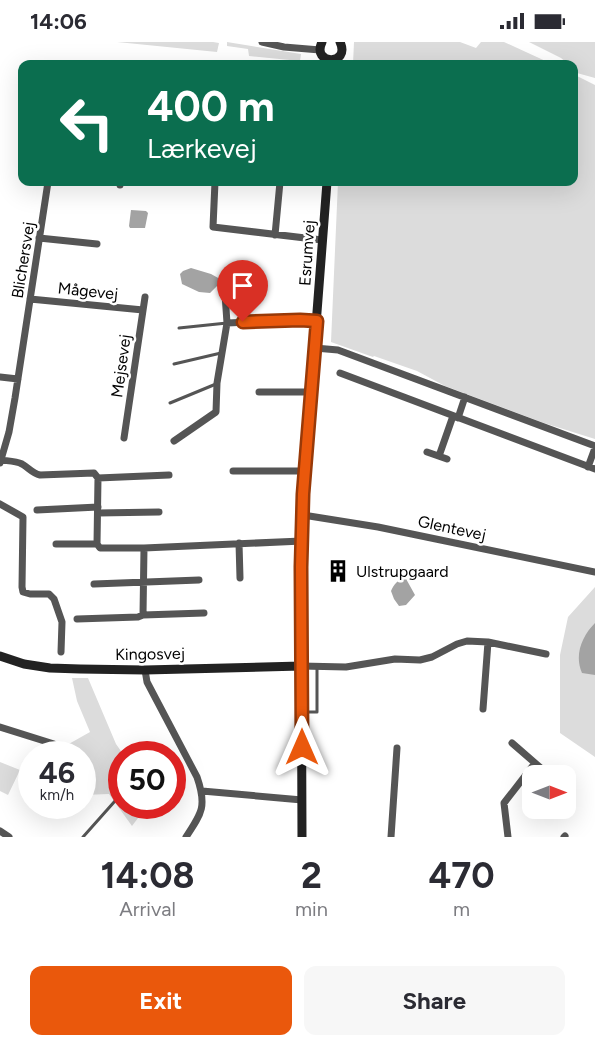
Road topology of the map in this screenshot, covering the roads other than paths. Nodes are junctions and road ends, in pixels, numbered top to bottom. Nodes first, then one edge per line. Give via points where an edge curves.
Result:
1 (262, 42) edge
2 (340, 42) edge
3 (321, 46) edge
4 (328, 60) edge
5 (334, 60) edge
6 (47, 186) edge
7 (215, 186) edge
8 (280, 186) edge
9 (327, 186) edge
10 (275, 234) junction
11 (39, 238) junction
12 (322, 240) junction
13 (97, 244) dead end
14 (225, 294) dead end
15 (145, 297) dead end
16 (30, 299) junction
17 (143, 310) junction
18 (317, 321) junction
19 (227, 323) junction
20 (178, 328) dead end
21 (315, 348) junction
22 (222, 352) junction
23 (174, 364) dead end
24 (340, 373) dead end
25 (0, 377) edge
26 (18, 379) junction
27 (218, 383) junction
28 (259, 392) dead end
29 (311, 392) junction
30 (465, 397) junction
31 (170, 403) dead end
32 (456, 417) junction
33 (124, 438) dead end
34 (174, 441) dead end
35 (595, 447) edge
36 (428, 452) dead end
37 (439, 456) junction
38 (447, 459) dead end
39 (0, 461) edge
40 (592, 468) edge
41 (233, 471) dead end
42 (305, 471) junction
43 (169, 475) dead end
44 (98, 478) junction
45 (0, 504) edge
46 (38, 510) dead end
47 (98, 510) junction
48 (159, 512) dead end
49 (303, 514) junction
50 (302, 541) junction
51 (239, 543) junction
52 (56, 544) dead end
53 (97, 544) junction
54 (144, 548) junction
55 (595, 572) edge
56 (240, 578) dead end
57 (199, 580) dead end
58 (143, 582) junction
59 (94, 584) dead end
60 (204, 613) dead end
61 (143, 615) junction
62 (77, 619) dead end
63 (488, 642) junction
64 (61, 652) dead end
65 (546, 654) dead end
66 (0, 656) edge
67 (301, 666) junction
68 (317, 667) junction
69 (145, 670) junction
70 (483, 709) dead end
71 (302, 712) junction
72 (0, 727) edge
73 (44, 741) edge
74 (512, 743) dead end
75 (397, 748) dead end
76 (536, 763) joint
77 (202, 791) junction
78 (302, 800) junction
79 (108, 809) edge
80 (0, 831) edge
81 (9, 837) edge
82 (83, 837) edge
83 (186, 837) edge
84 (302, 837) edge
85 (391, 837) edge
86 (508, 837) edge

1 - 3 street via 304,50
2 - 5 main road via 343,48
3 - 4 main road via 322,56
6 - 11 street, Blichersvej
7 - 10 street via 213,227
8 - 10 street
9 - 12 main road, Esrumvej
10 - 12 street
11 - 13 street
11 - 16 street, Blichersvej
12 - 18 main road, Esrumvej
14 - 19 street
15 - 17 street, Mejsevej
16 - 17 street, Mågevej
16 - 26 street, Blichersvej
17 - 33 street, Mejsevej
18 - 19 street
18 - 21 main road, Esrumvej
19 - 20 lane
19 - 22 street
21 - 29 main road, Esrumvej
21 - 30 street via 338,350
22 - 23 lane
22 - 27 street
24 - 32 street
25 - 26 street
26 - 39 street, Blichersvej
27 - 31 lane
27 - 34 street via 216,412
28 - 29 street
29 - 42 main road, Esrumvej
30 - 32 street
30 - 35 street
32 - 37 street
32 - 40 street
35 - 40 street
36 - 37 street
37 - 38 street
39 - 44 street via 19,462 33,474 94,473
41 - 42 street
42 - 49 main road, Esrumvej
43 - 44 street
44 - 47 street
45 - 64 street via 23,517 21,587 23,592 49,594 54,599 62,622
46 - 47 street
47 - 48 street
47 - 53 street
49 - 50 main road, Esrumvej
49 - 55 street, Glentevej
50 - 51 street
50 - 67 main road, Esrumvej
51 - 54 street
51 - 56 street
52 - 53 street
53 - 54 street via 100,548
54 - 58 street
57 - 58 street
58 - 59 street
58 - 61 street
60 - 61 street
61 - 62 street
63 - 65 street
63 - 68 street via 468,641 420,660
63 - 70 street
66 - 69 main road, Kingosvej via 50,668
67 - 68 street
67 - 69 main road, Kingosvej
67 - 71 main road, Esrumvej
68 - 71 lane via 317,712
69 - 77 street via 147,682
71 - 78 main road, Esrumvej
72 - 73 street
74 - 76 street
75 - 85 street
76 - 86 street via 504,803
77 - 78 street
77 - 83 street via 202,811
78 - 84 main road, Esrumvej
79 - 82 lane
80 - 81 street

